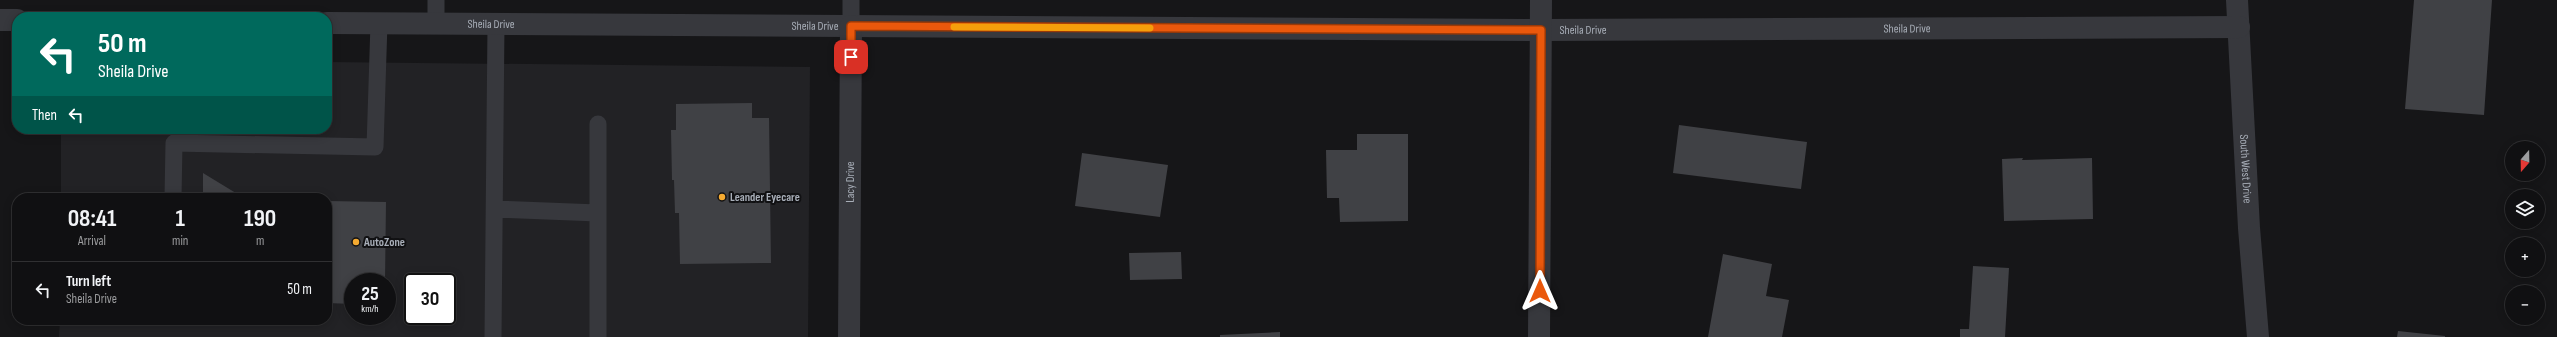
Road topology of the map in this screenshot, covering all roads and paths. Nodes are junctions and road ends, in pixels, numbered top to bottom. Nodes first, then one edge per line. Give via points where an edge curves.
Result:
1 (436, 0) edge
2 (851, 0) edge
3 (1541, 0) edge
4 (2238, 0) edge
5 (0, 20) edge
6 (12, 20) edge
7 (332, 22) edge
8 (379, 23) junction
9 (436, 23) junction
10 (496, 24) junction
11 (851, 26) junction
12 (2239, 28) junction
13 (1541, 30) junction
14 (598, 124) dead end
15 (174, 136) edge
16 (173, 193) edge
17 (495, 209) junction
18 (598, 213) junction
19 (493, 337) edge
20 (598, 337) edge
21 (848, 337) edge
22 (1539, 337) edge
23 (2258, 337) edge

1 - 9 lane
2 - 11 lane
3 - 13 street
4 - 12 street, South West Drive
5 - 6 street
7 - 8 street, Sheila Drive
8 - 9 street, Sheila Drive
8 - 15 lane via 375,147
9 - 10 street, Sheila Drive
10 - 11 street, Sheila Drive
10 - 17 lane
11 - 13 street, Sheila Drive
11 - 21 street, Lacy Drive
12 - 13 street, Sheila Drive
12 - 23 street, South West Drive
13 - 22 street
14 - 18 lane
15 - 16 lane
17 - 18 lane
17 - 19 lane
18 - 20 lane

